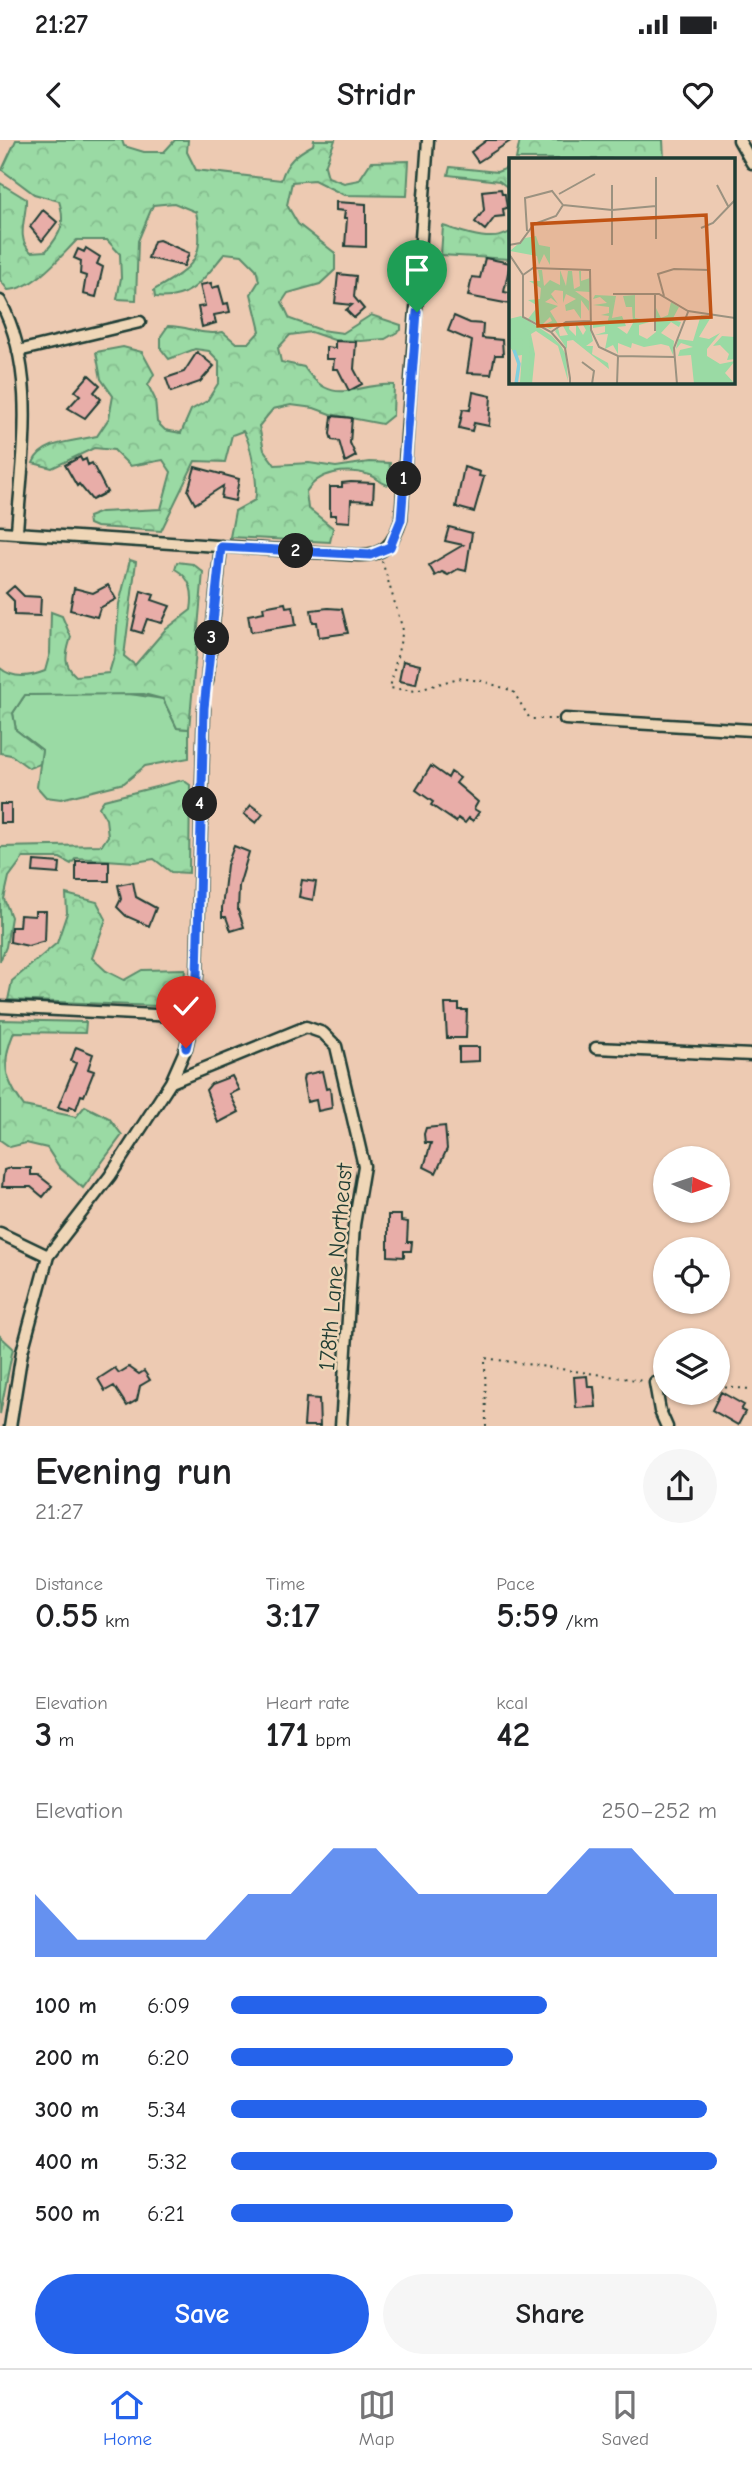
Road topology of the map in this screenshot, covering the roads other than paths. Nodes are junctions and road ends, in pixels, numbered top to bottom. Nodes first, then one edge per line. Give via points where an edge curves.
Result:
1 (428, 140) edge
2 (739, 140) edge
3 (752, 163) edge
4 (0, 302) edge
5 (140, 322) dead end
6 (18, 351) junction
7 (17, 531) junction
8 (0, 532) edge
9 (221, 547) junction
10 (207, 682) dead end
11 (204, 708) dead end
12 (565, 719) road end
13 (752, 730) edge
14 (0, 1007) edge
15 (193, 1017) junction
16 (596, 1048) dead end
17 (752, 1055) edge
18 (171, 1082) junction
19 (0, 1233) edge
20 (48, 1256) junction
21 (659, 1405) edge
22 (10, 1426) edge
23 (341, 1426) edge
24 (667, 1426) edge

1 - 9 street via 401,520 390,547 358,555
2 - 3 street
4 - 6 street
5 - 6 street
6 - 7 street via 24,401
7 - 8 street
7 - 9 street
9 - 10 street
11 - 15 street
12 - 13 street
14 - 15 street
15 - 18 street
16 - 17 street
18 - 20 street via 110,1176
18 - 23 street, 178th Lane Northeast via 306,1027 323,1033 337,1046 364,1166 354,1225
19 - 20 street
20 - 22 street via 22,1352
21 - 24 street

